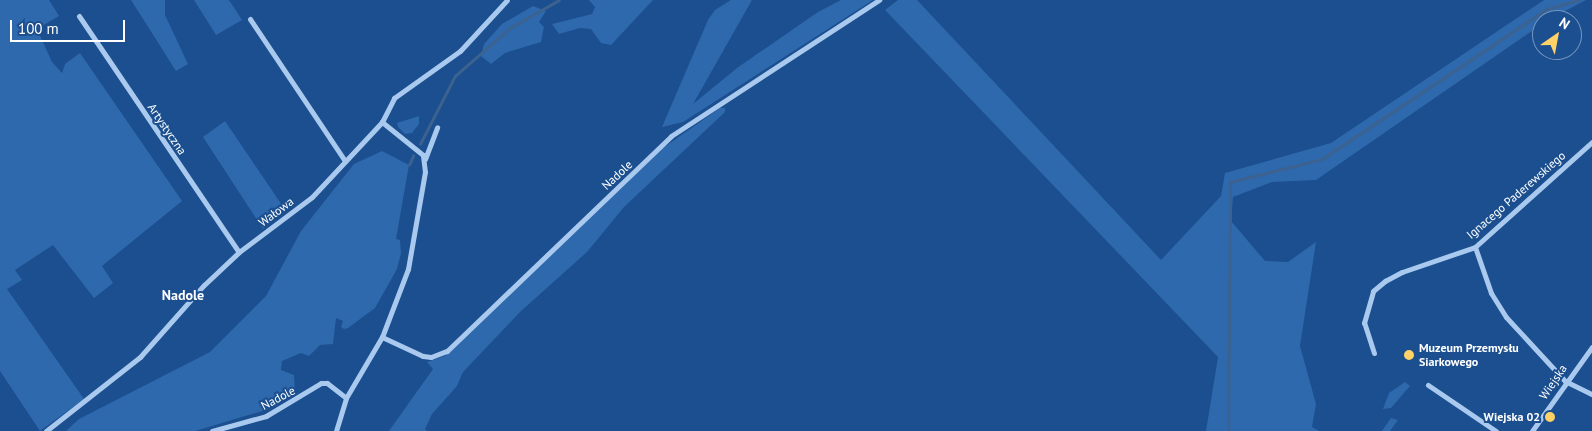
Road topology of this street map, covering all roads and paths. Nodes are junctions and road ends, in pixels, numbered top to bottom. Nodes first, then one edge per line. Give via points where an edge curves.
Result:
1 (507, 0) edge
2 (879, 0) edge
3 (79, 16) dead end
4 (250, 19) dead end
5 (382, 122) junction
6 (437, 126) dead end
7 (1592, 142) edge
8 (425, 159) junction
9 (345, 161) junction
10 (1475, 247) junction
11 (240, 252) junction
12 (382, 337) junction
13 (1592, 347) edge
14 (1374, 353) dead end
15 (1565, 381) junction
16 (1428, 385) dead end
17 (1592, 394) edge
18 (346, 398) junction
19 (46, 431) edge
20 (212, 431) edge
21 (336, 431) edge
22 (1496, 431) edge
23 (1532, 431) edge

1 - 5 street, Wałowa via 460,51 394,98
2 - 12 street, Nadole via 671,136 446,351 431,357 423,356
3 - 11 street, Artystyczna
4 - 9 street
5 - 8 street
5 - 9 street, Wałowa
6 - 8 street
7 - 10 street, Ignacego Paderewskiego
8 - 12 street via 426,172 408,269
9 - 11 street, Wałowa via 312,197
10 - 14 street, Ignacego Paderewskiego via 1402,272 1373,291 1364,323
10 - 15 street via 1491,293 1506,317
11 - 19 street, Wałowa via 204,285 140,357
12 - 18 street
13 - 15 street, Wiejska
15 - 17 street
15 - 23 street, Wiejska
16 - 22 street
18 - 20 street, Nadole via 327,383 321,384 266,416
18 - 21 street

